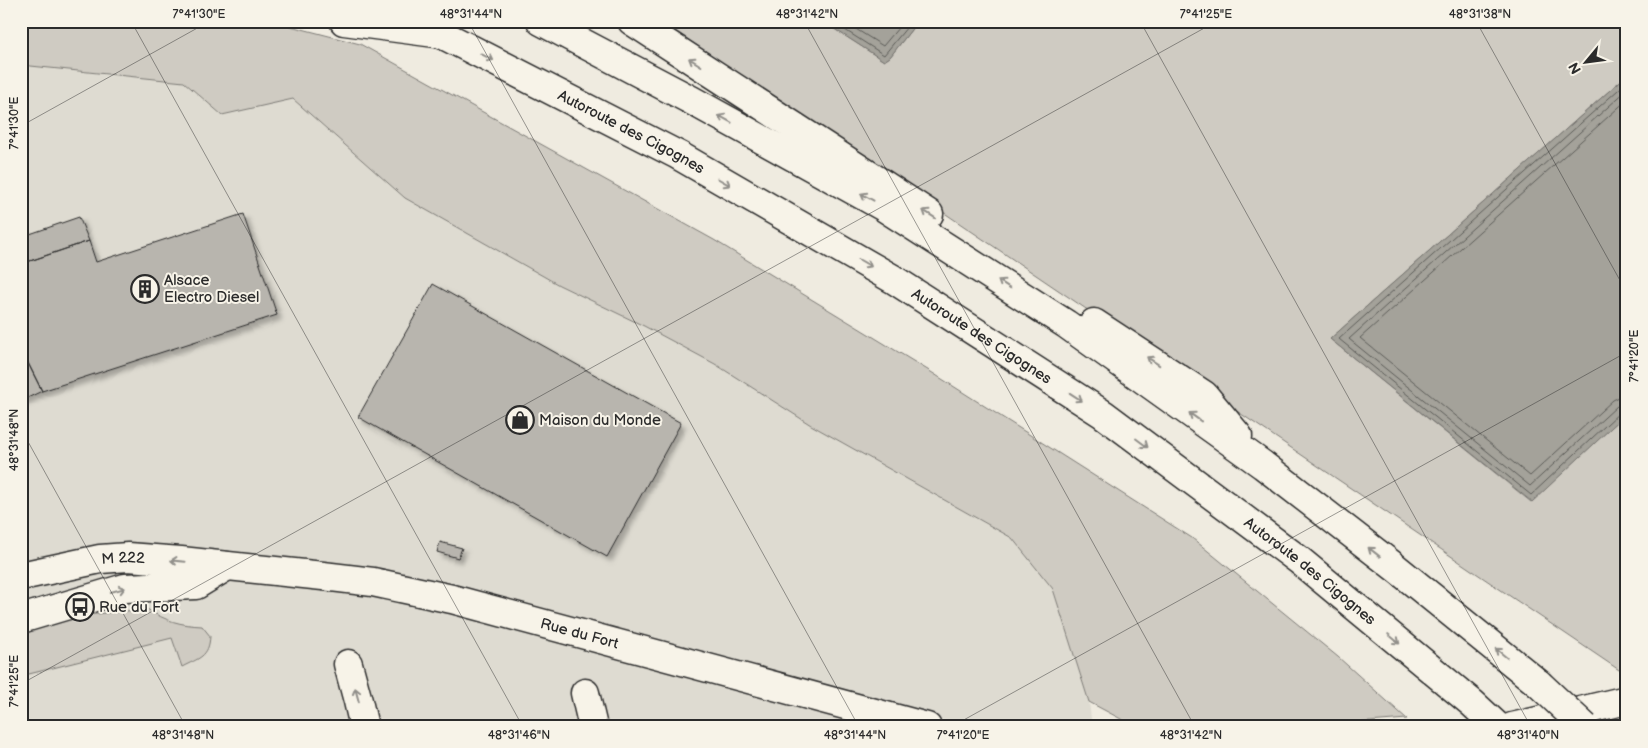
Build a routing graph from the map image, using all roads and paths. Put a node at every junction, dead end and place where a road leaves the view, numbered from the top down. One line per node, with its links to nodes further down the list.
1 (344, 21): 5 (main road)
2 (416, 21): 5 (main road, Autoroute des Cigognes)
3 (541, 21): 6 (main road, one-way to 3)
4 (632, 21): 6 (main road, one-way to 4)
5 (444, 34): 16 (main road, Autoroute des Cigognes, one-way to 16)
6 (1263, 466): 18 (main road, one-way to 6, bridge)
7 (227, 566): 8 (main road, M 222, one-way to 8); 9 (main road, M 222, one-way to 7); 15 (main road, Rue du Fort)
8 (21, 576)
9 (21, 619)
10 (348, 664): 13 (main road, one-way to 10)
11 (585, 693): 14 (main road)
12 (1627, 700): 17 (main road)
13 (364, 727)
14 (593, 727)
15 (927, 727)
16 (1498, 727)
17 (1512, 727)
18 (1585, 727)

